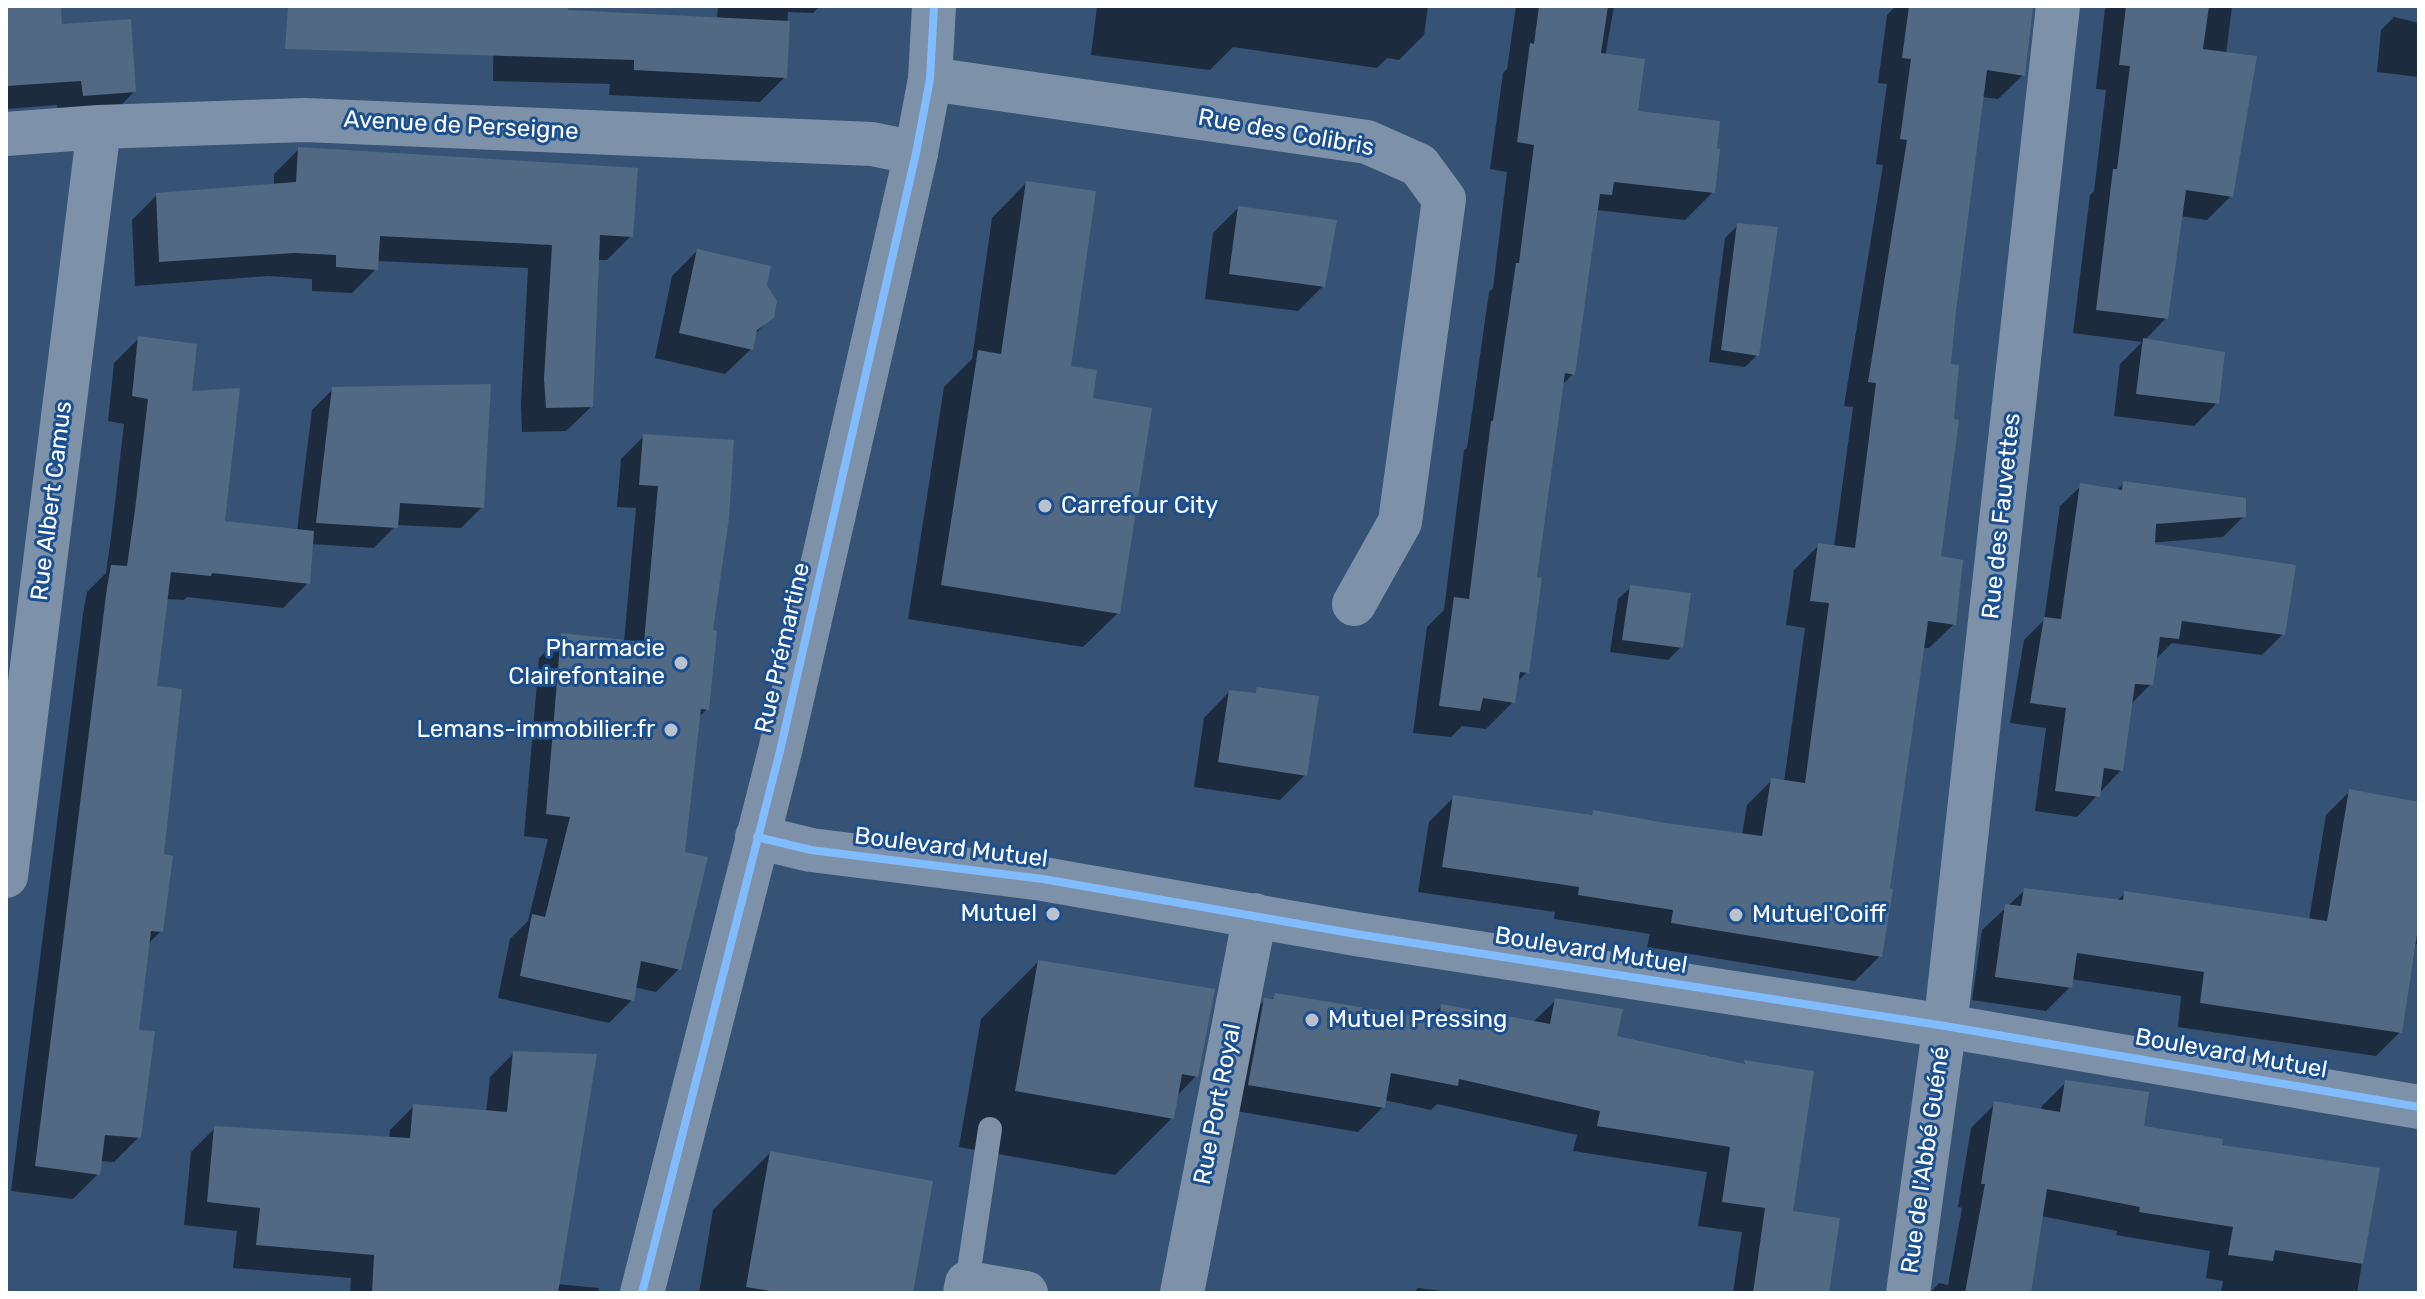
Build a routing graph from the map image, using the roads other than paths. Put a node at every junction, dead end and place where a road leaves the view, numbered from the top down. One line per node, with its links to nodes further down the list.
1 (934, 6): 3 (street, Rue Prémartine)
2 (2058, 6): 11 (street, Rue des Fauvettes)
3 (930, 79): 6 (street, Rue Prémartine); 7 (street, Rue des Colibris)
4 (99, 127): 5 (street, Avenue de Perseigne); 6 (street, Avenue de Perseigne); 9 (street, Rue Albert Camus)
5 (6, 134)
6 (916, 153): 8 (street, Rue Prémartine)
7 (1354, 604)
8 (757, 837): 10 (street, Boulevard Mutuel); 15 (street, Rue Prémartine)
9 (6, 876)
10 (1255, 915): 11 (street, Boulevard Mutuel); 17 (street, Rue Port Royal)
11 (1945, 1026): 12 (street, Boulevard Mutuel); 18 (street, Rue de l'Abbé Guéné)
12 (2419, 1107)
13 (990, 1129): 14 (lane)
14 (966, 1288): 16 (street)
15 (642, 1293)
16 (1026, 1293)
17 (1182, 1293)
18 (1908, 1293)

